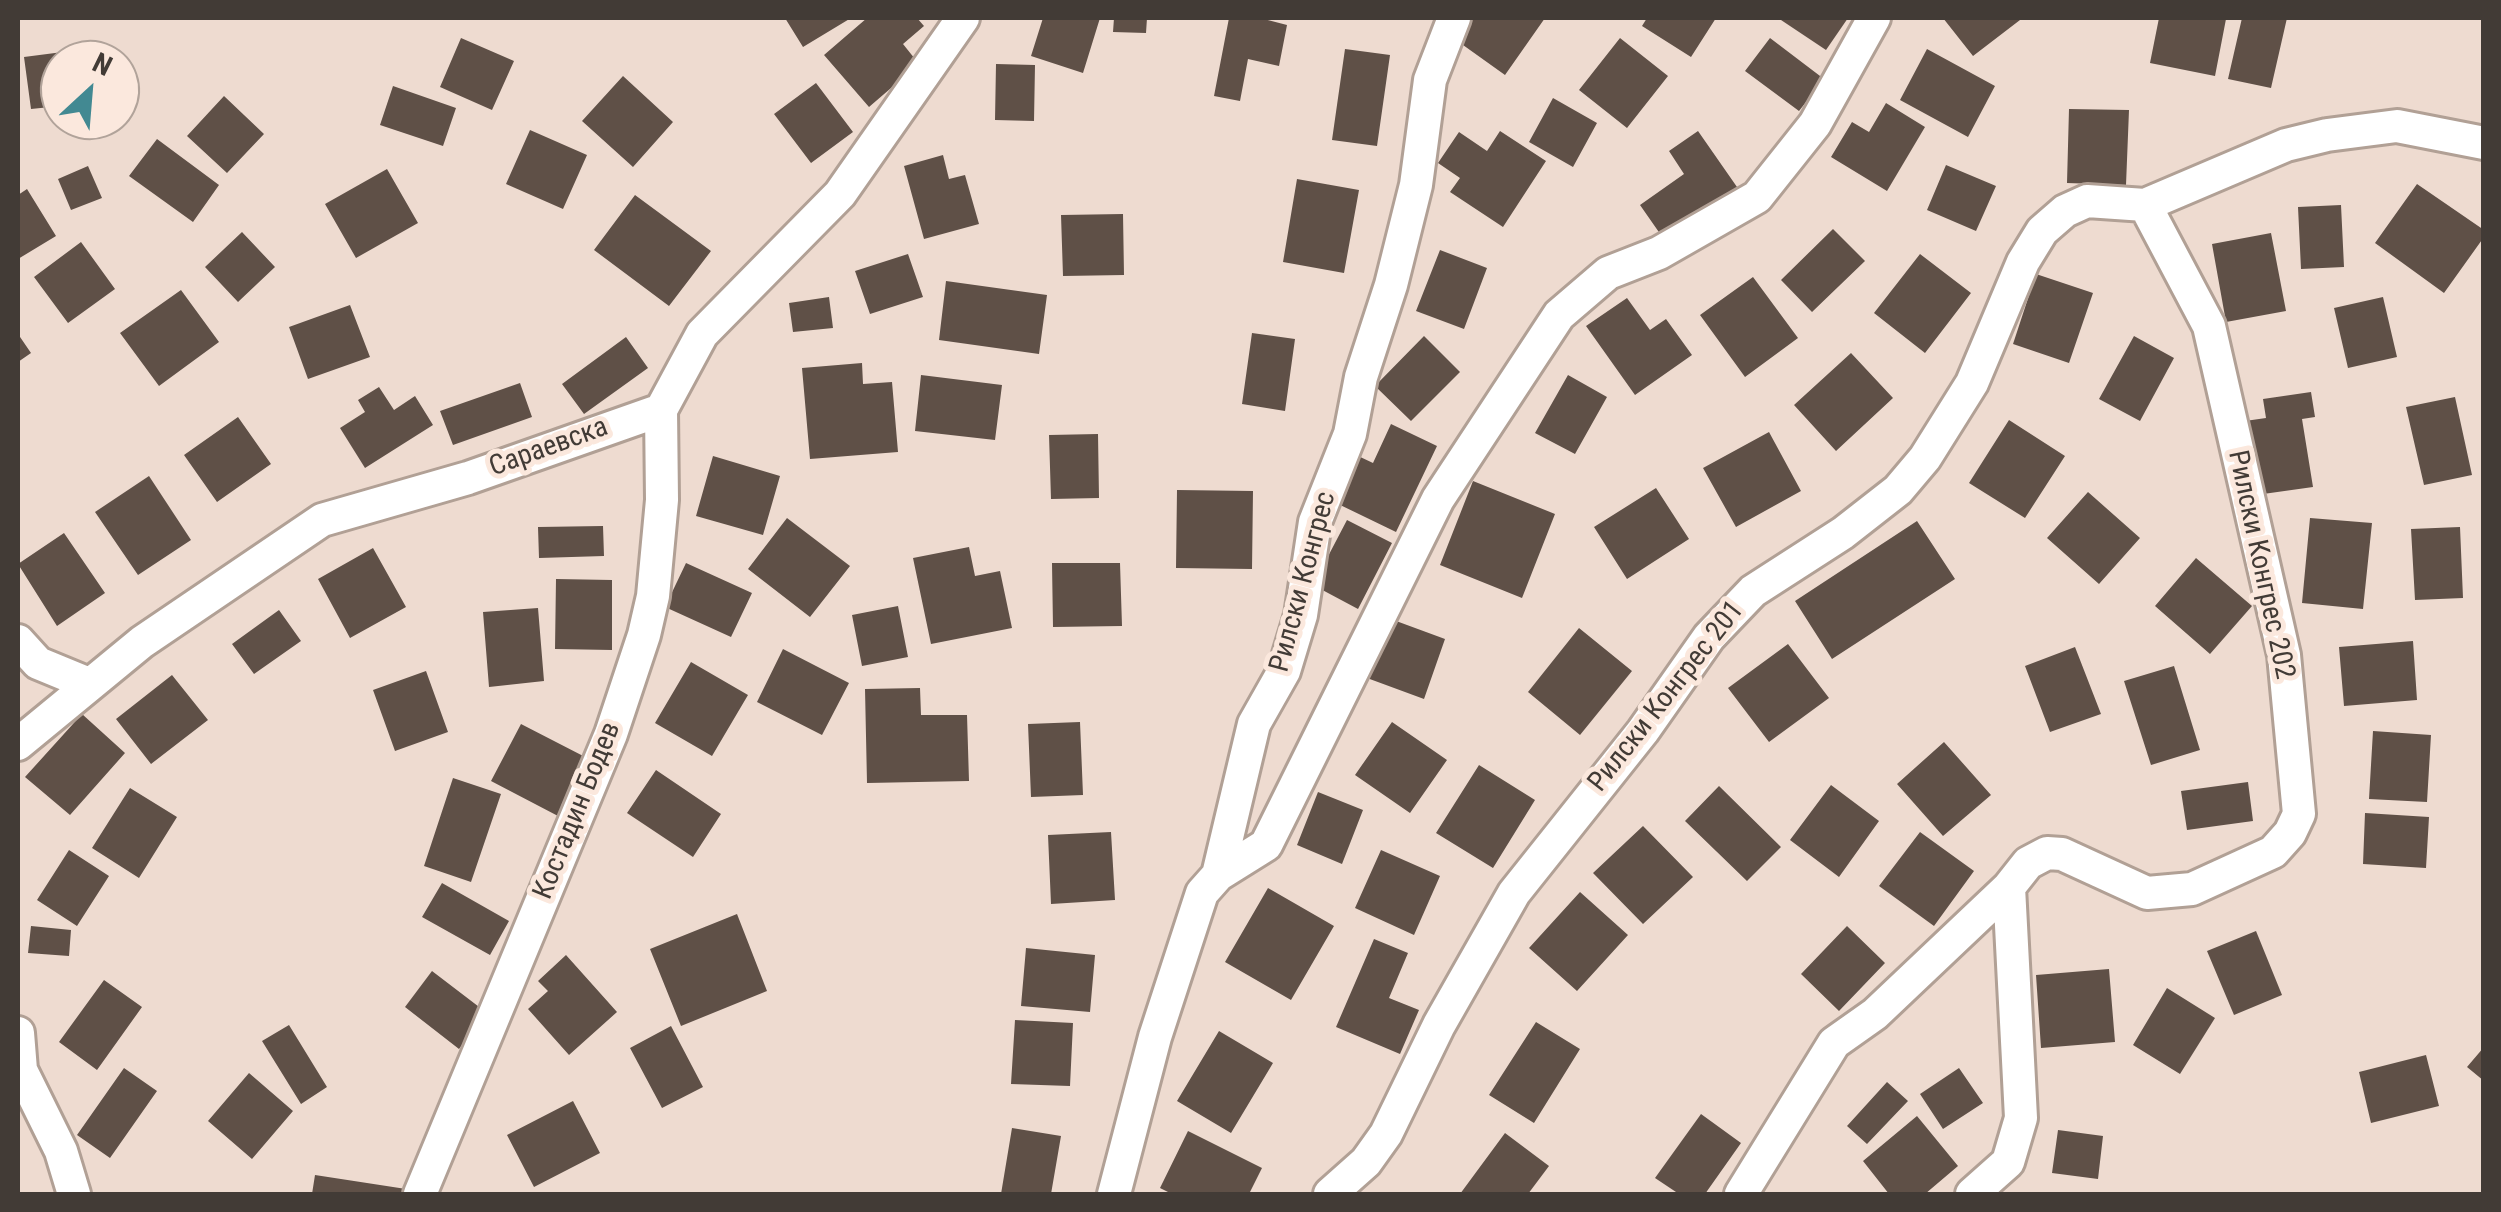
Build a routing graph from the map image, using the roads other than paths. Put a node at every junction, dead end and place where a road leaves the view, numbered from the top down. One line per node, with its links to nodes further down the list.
1 (963, 18): 6 (street)
2 (1454, 18): 10 (street, Рилски Конгрес)
3 (1874, 18): 10 (street)
4 (2484, 144): 5 (street)
5 (2146, 205): 11 (street, Рилски Конгрес 202); 16 (street, Рилски Конгрес 201)
6 (661, 410): 8 (street, Сараевска); 14 (street, Костадин Бодев)
7 (18, 641): 8 (street)
8 (89, 684): 9 (street, Сараевска)
9 (18, 744)
10 (1218, 875): 15 (street, Рилски Конгрес)
11 (2009, 887): 17 (street, Рилски Конгрес 202); 18 (street)
12 (18, 1033): 13 (street)
13 (74, 1194)
14 (420, 1194)
15 (1114, 1194)
16 (1330, 1194)
17 (1741, 1194)
18 (1972, 1194)

